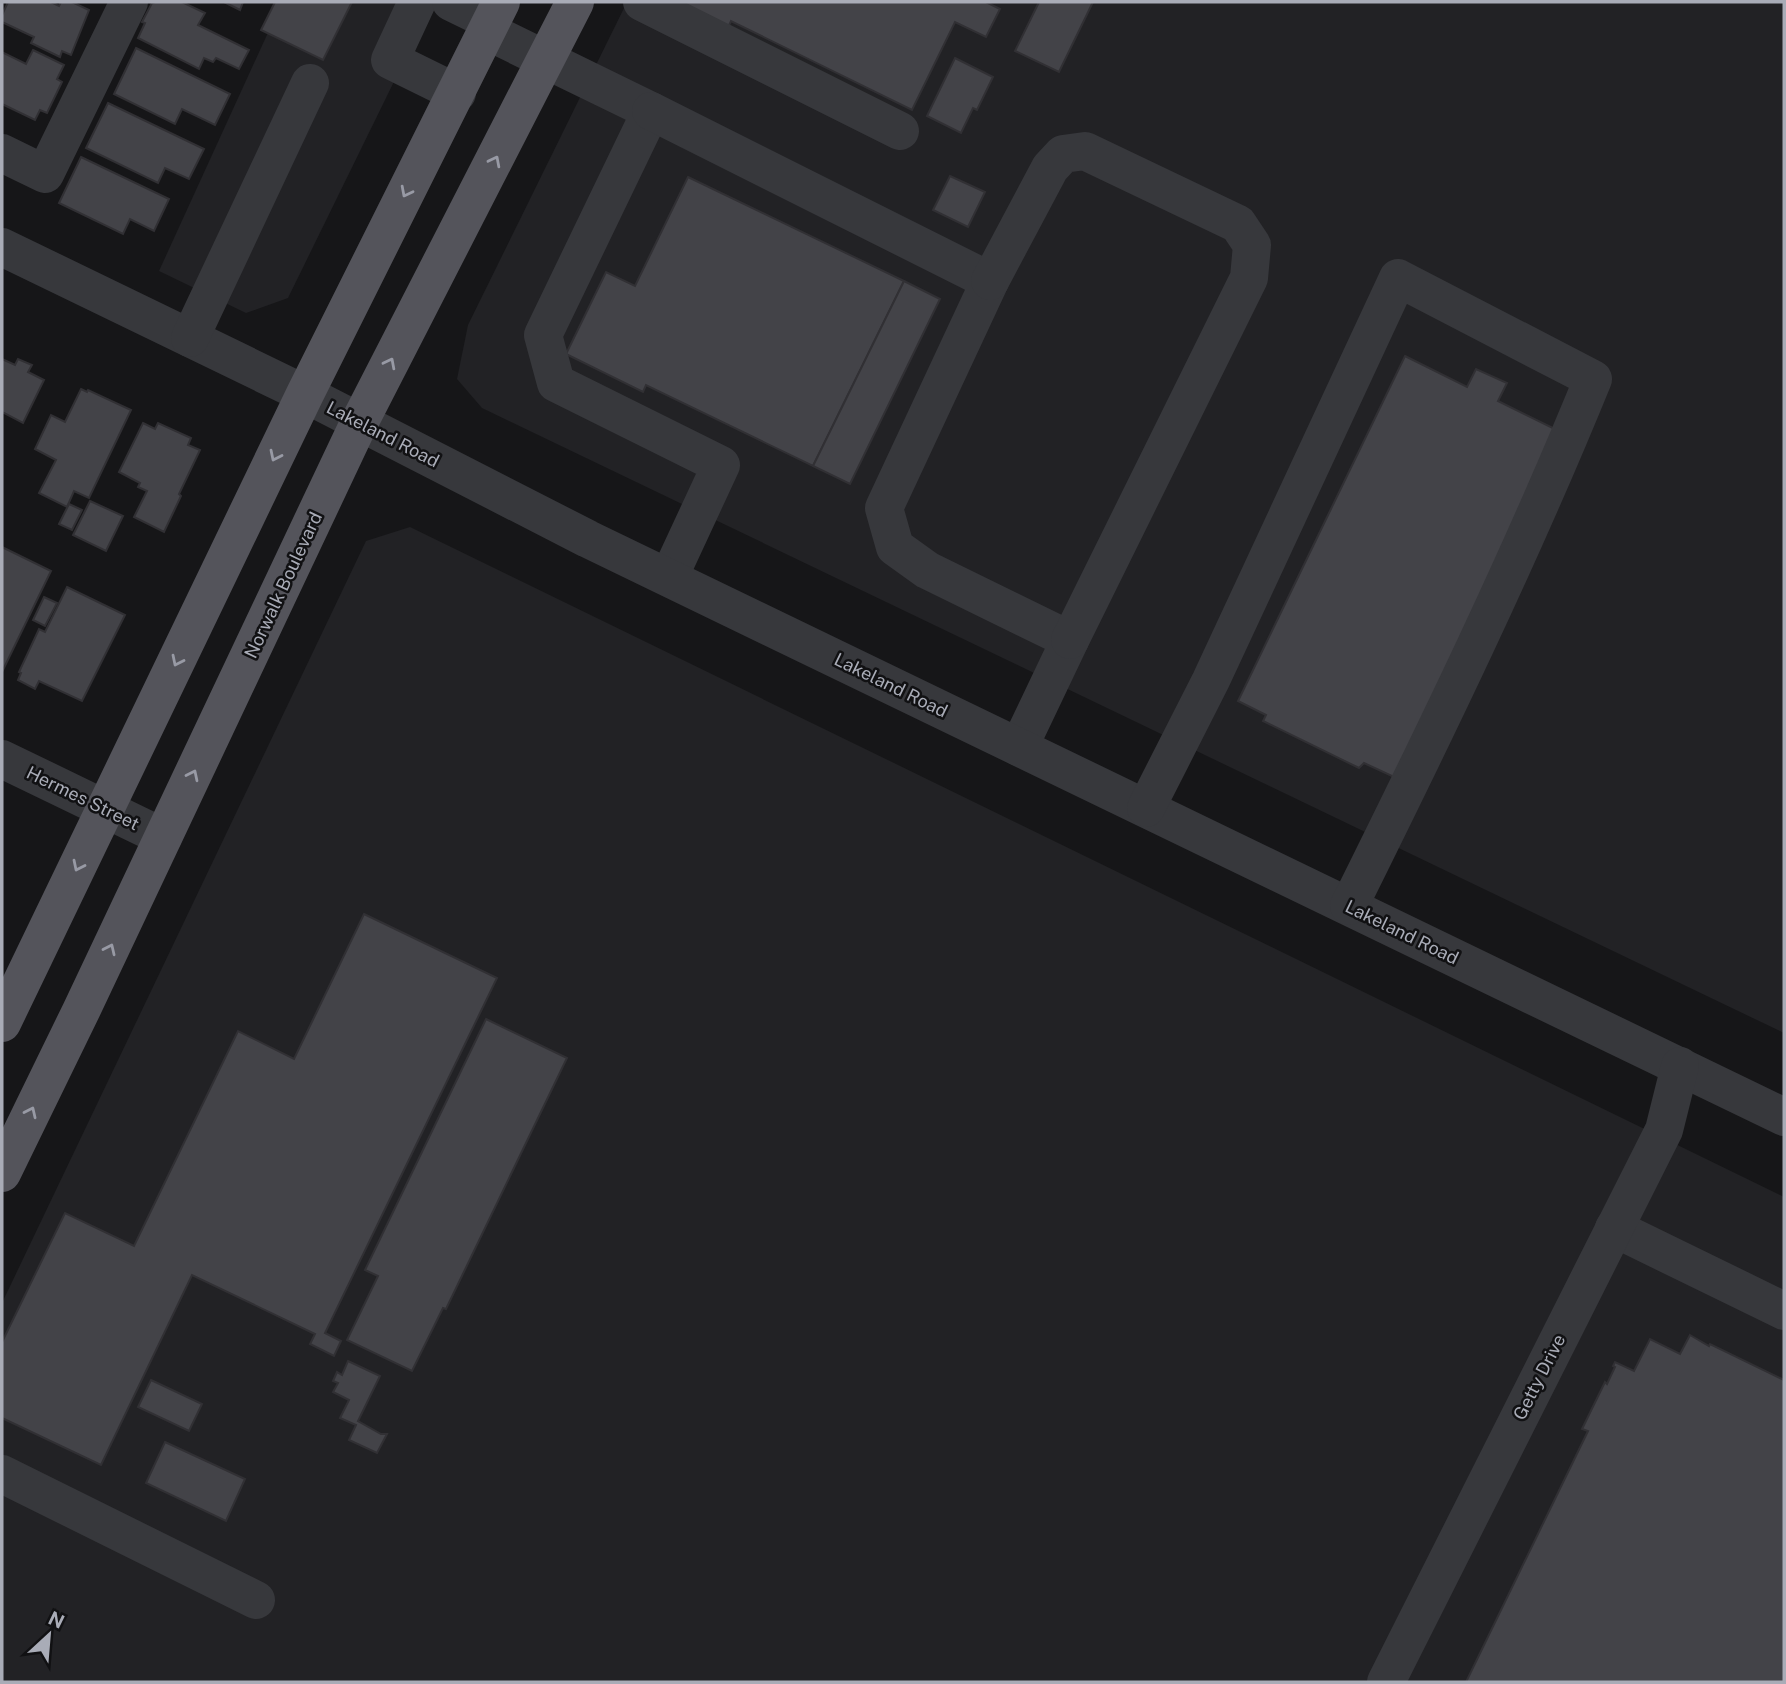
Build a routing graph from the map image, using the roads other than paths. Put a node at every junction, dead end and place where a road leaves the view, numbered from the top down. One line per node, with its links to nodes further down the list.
1 (129, 2): 12 (street)
2 (417, 2): 9 (street)
3 (451, 2): 6 (street)
4 (575, 2): 7 (main road, Norwalk Boulevard)
5 (642, 2): 11 (street)
6 (494, 18): 7 (street); 9 (main road)
7 (547, 59): 10 (street); 17 (main road, Norwalk Boulevard, one-way to 7)
8 (310, 83): 15 (street)
9 (457, 93): 16 (main road, one-way to 16)
10 (651, 111): 14 (street); 18 (street)
11 (900, 131)
12 (2, 153)
13 (2, 247): 15 (street, Lakeland Road)
14 (990, 281): 19 (street); 19 (street)
15 (190, 338): 16 (street, Lakeland Road)
16 (305, 394): 17 (street, Lakeland Road); 23 (main road, one-way to 23)
17 (359, 424): 18 (street, Lakeland Road); 24 (main road, Norwalk Boulevard, one-way to 17)
18 (669, 577): 20 (street, Lakeland Road)
19 (1070, 640): 20 (street)
20 (1019, 747): 22 (street, Lakeland Road)
21 (2, 759): 23 (street, Hermes Street)
22 (1146, 808): 25 (street, Lakeland Road); 25 (street)
23 (106, 809): 24 (street, Hermes Street); 26 (main road, one-way to 26)
24 (163, 837): 29 (main road, Norwalk Boulevard, one-way to 24)
25 (1349, 906): 27 (street, Lakeland Road)
26 (2, 1023)
27 (1680, 1066): 28 (street, Lakeland Road); 30 (street, Getty Drive)
28 (1784, 1117)
29 (2, 1174)
30 (1614, 1228): 31 (street); 34 (street, Getty Drive)
31 (1784, 1311)
32 (2, 1474): 33 (street)
33 (256, 1600)
34 (1386, 1682)

